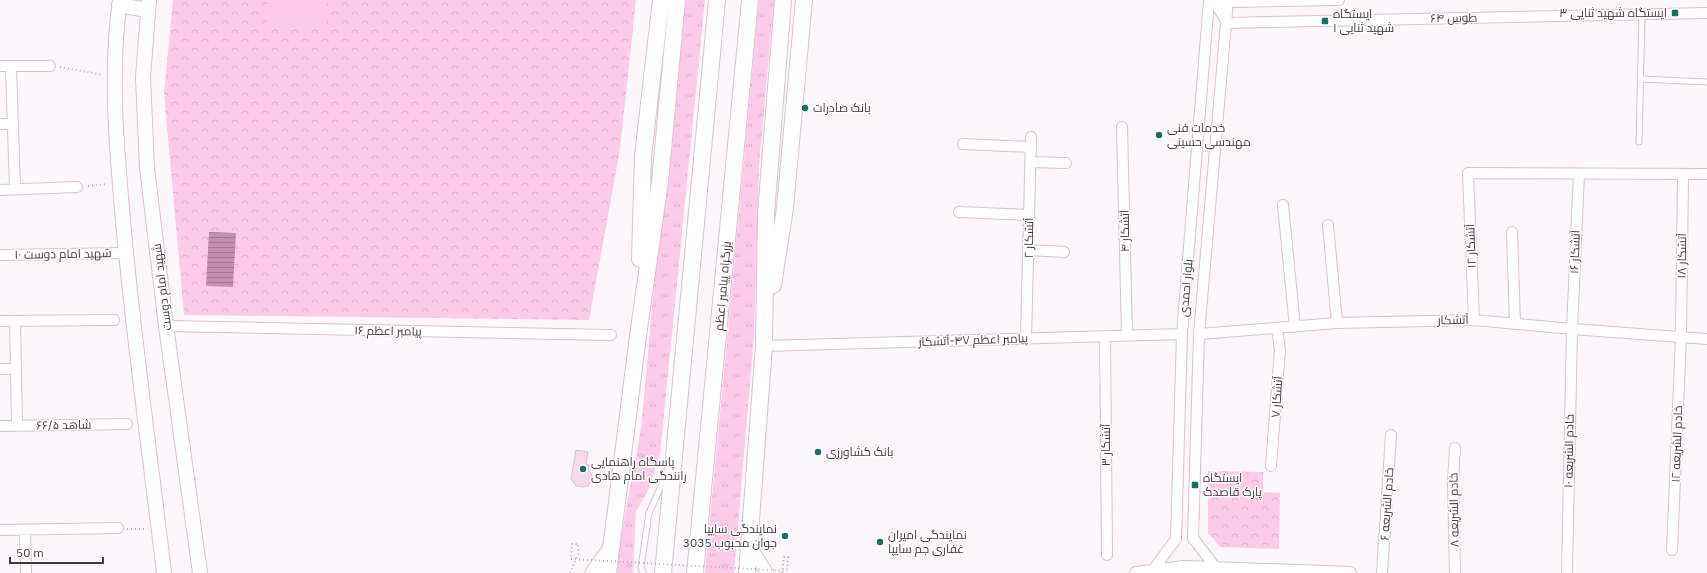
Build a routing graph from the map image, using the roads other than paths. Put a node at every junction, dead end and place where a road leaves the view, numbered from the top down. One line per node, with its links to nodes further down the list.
1 (661, 0): 59 (highway)
2 (677, 0): 59 (highway)
3 (717, 0): 72 (highway)
4 (750, 0): 92 (highway, بزرگراه پیامبر اعظم)
5 (783, 0): 64 (highway)
6 (804, 0): 64 (highway)
7 (1209, 0): 55 (street, بلوار احمدی)
8 (1214, 0): 15 (street)
9 (1339, 0): 10 (street)
10 (1226, 1): 15 (street, بلوار احمدی)
11 (120, 3): 12 (main road); 43 (main road)
12 (148, 5): 51 (main road, شهید امام دوست)
13 (1707, 13): 14 (street, طوس ۶۴)
14 (1642, 15): 15 (street, طوس ۶۴); 19 (lane)
15 (1227, 23): 56 (street, بلوار احمدی)
16 (0, 66): 18 (street)
17 (50, 66): 18 (street)
18 (11, 67): 22 (street)
19 (1642, 79): 20 (lane); 25 (lane)
20 (1707, 82)
21 (0, 124): 22 (street)
22 (13, 124): 34 (street)
23 (1122, 127): 58 (street, آتشکار ۴)
24 (1031, 137): 27 (street, آتشکار ۲)
25 (1640, 142)
26 (963, 144): 27 (street)
27 (1031, 147): 28 (street, آتشکار ۲)
28 (1031, 162): 29 (street); 38 (street, آتشکار ۲)
29 (1066, 163)
30 (1579, 174): 32 (street); 46 (street, آتشکار ۱۲); 54 (street, آتشکار ۱۶)
31 (1707, 174): 32 (street)
32 (1683, 175): 61 (street, آتشکار ۱۸)
33 (77, 187): 34 (street)
34 (16, 189): 35 (street)
35 (0, 190)
36 (1283, 205): 52 (street)
37 (959, 212): 38 (street)
38 (1029, 215): 41 (street, آتشکار ۲)
39 (1328, 225): 49 (street)
40 (1512, 232): 50 (street)
41 (1028, 250): 42 (street); 62 (street, آتشکار ۲)
42 (1064, 252)
43 (126, 253): 44 (street, شهید امام دوست ۱۰); 86 (main road)
44 (0, 255)
45 (114, 320): 48 (street)
46 (1474, 320): 49 (street, آتشکار); 50 (street, آتشکار)
47 (0, 321): 48 (street)
48 (15, 321): 65 (street)
49 (1337, 323): 52 (street, آتشکار)
50 (1515, 324): 54 (street, آتشکار)
51 (166, 326): 57 (street, پیامبر اعظم ۱۶); 87 (main road, شهید امام دوست)
52 (1294, 327): 53 (street, آتشکار)
53 (1277, 328): 56 (street, آتشکار); 73 (street, آتشکار ۷)
54 (1572, 329): 61 (street, آتشکار); 99 (street, خادم الشریعه ۱۰)
55 (1182, 334): 58 (street, پیامبر اعظم ۴۷-آتشکار); 77 (street, بلوار احمدی)
56 (1199, 334): 78 (street, بلوار احمدی)
57 (611, 335)
58 (1127, 335): 60 (street, پیامبر اعظم ۴۷-آتشکار)
59 (638, 336): 79 (highway)
60 (1105, 336): 62 (street, پیامبر اعظم ۴۷-آتشکار); 82 (street, آتشکار ۳)
61 (1681, 337): 63 (street, آتشکار); 81 (street, خادم الشریعه ۱۲)
62 (1026, 338): 64 (street, پیامبر اعظم ۴۷-آتشکار)
63 (1707, 339)
64 (764, 346): 80 (highway)
65 (16, 369): 66 (street); 68 (street)
66 (0, 370)
67 (127, 424): 68 (street, شاهد ۶۶/۵)
68 (16, 425): 69 (street, شاهد ۶۶/۵)
69 (0, 426)
70 (1391, 435): 97 (street, خادم الشریعه ۶)
71 (1455, 448): 98 (street, خادم الشریعه ۸)
72 (674, 458): 90 (lane); 91 (highway)
73 (1272, 466)
74 (118, 528): 76 (street)
75 (0, 530): 76 (street)
76 (25, 530): 85 (street)
77 (1176, 538): 78 (street); 84 (street)
78 (1193, 538): 83 (street)
79 (612, 546): 88 (main road); 89 (highway)
80 (750, 546): 93 (highway); 94 (street)
81 (1672, 550)
82 (1107, 555)
83 (1215, 567): 84 (street); 96 (street)
84 (1153, 570): 95 (street)
85 (26, 573)
86 (164, 573)
87 (200, 573)
88 (593, 573)
89 (608, 573)
90 (643, 573)
91 (663, 573)
92 (695, 573)
93 (747, 573)
94 (767, 573)
95 (1136, 573)
96 (1350, 573)
97 (1382, 573)
98 (1455, 573)
99 (1567, 573)

